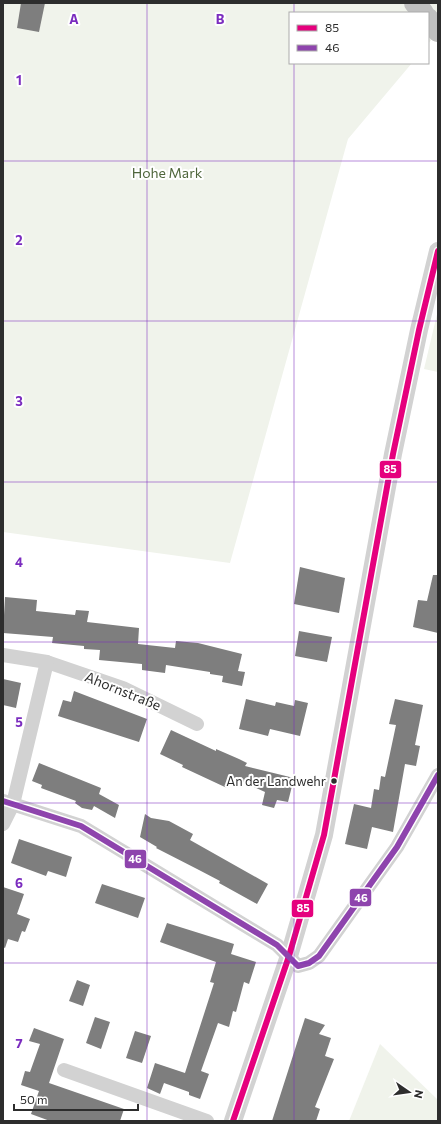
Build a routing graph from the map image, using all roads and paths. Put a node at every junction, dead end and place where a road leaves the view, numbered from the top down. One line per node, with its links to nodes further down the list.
1 (429, 19): 2 (highway)
2 (438, 30)
3 (438, 252): 10 (street)
4 (3, 655): 5 (street, Ahornstraße)
5 (47, 662): 6 (street, Ahornstraße); 8 (street)
6 (197, 724)
7 (438, 775): 10 (street)
8 (8, 802): 9 (street); 10 (street)
9 (3, 824)
10 (289, 956): 13 (street)
11 (64, 1070): 12 (street)
12 (207, 1121)
13 (233, 1121)

